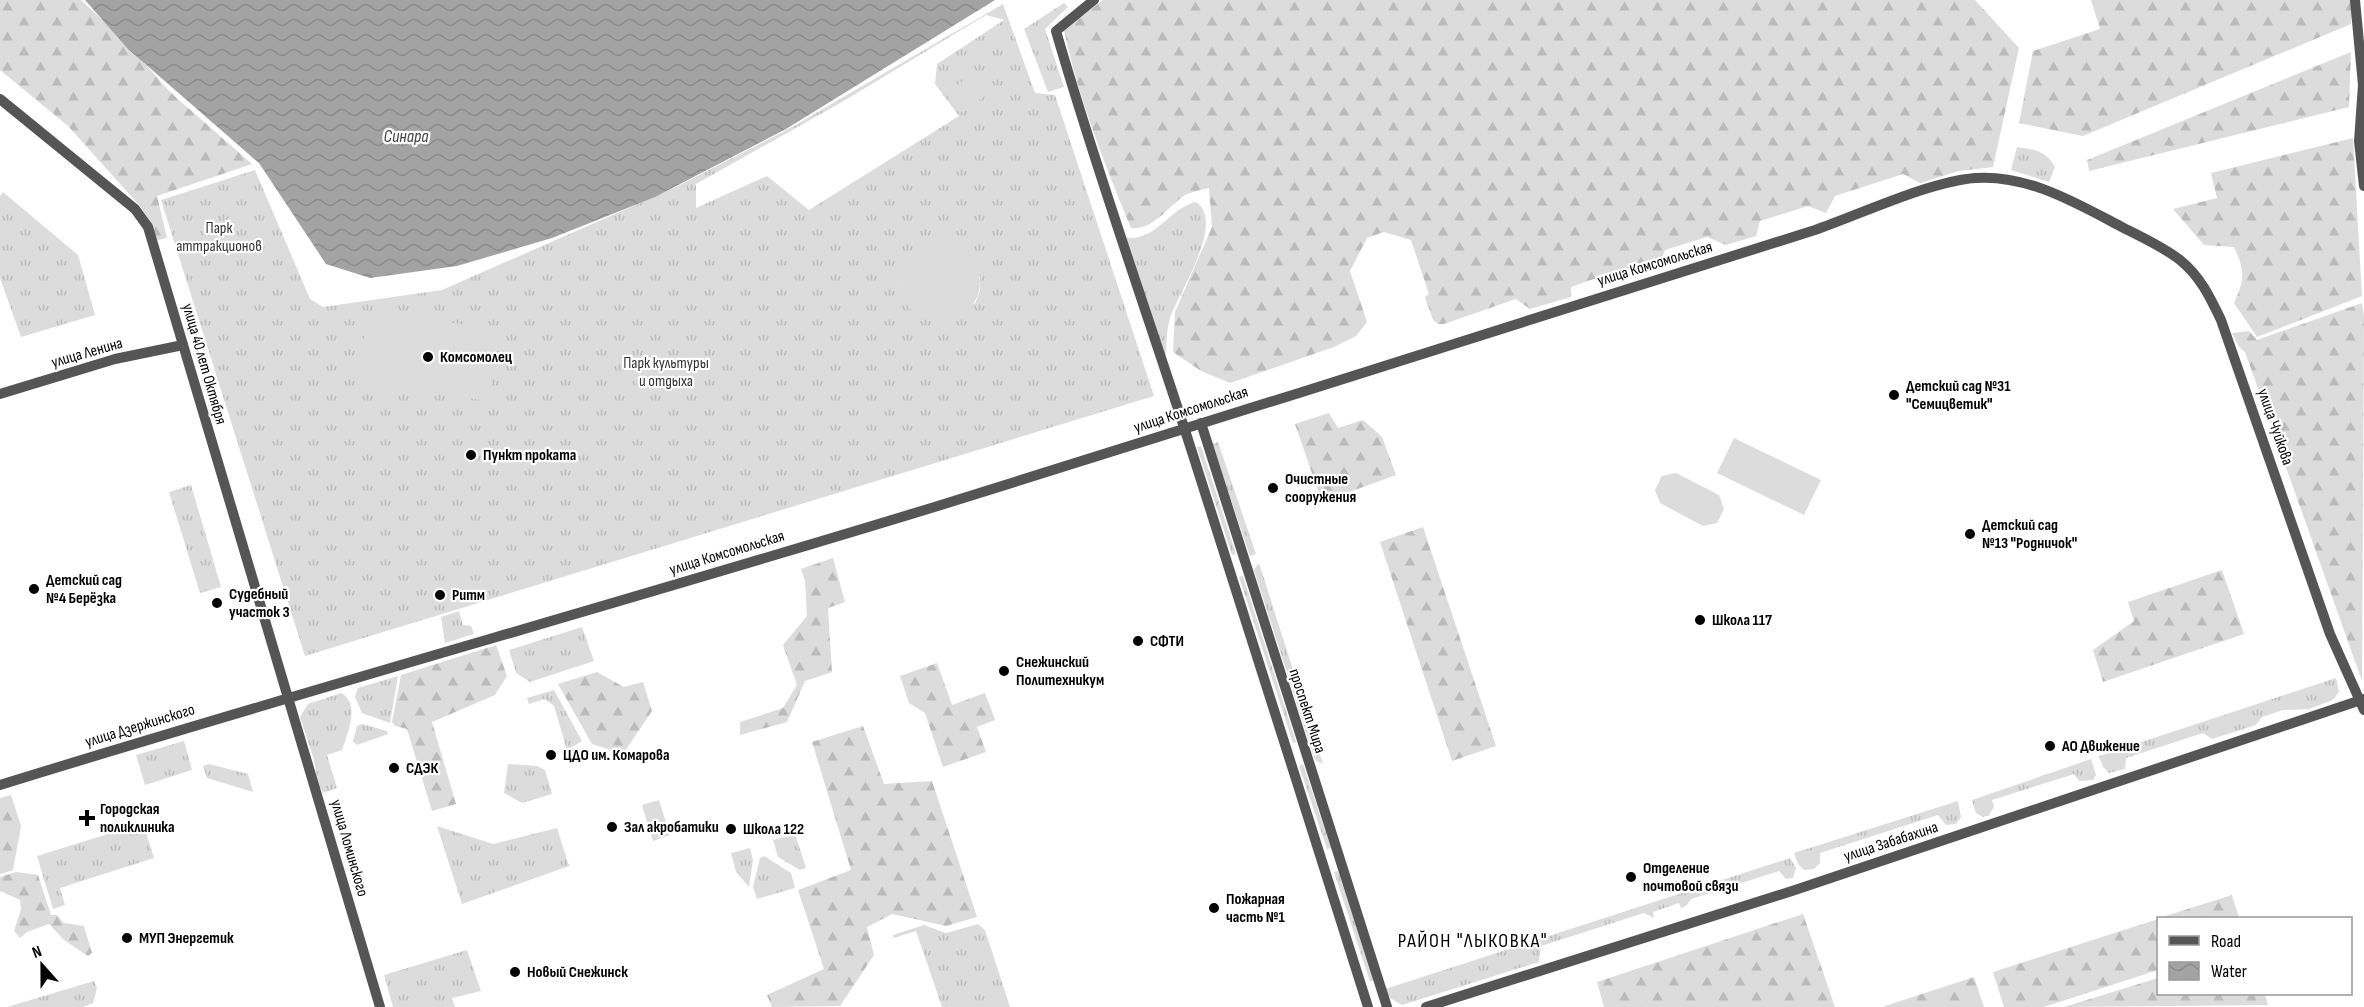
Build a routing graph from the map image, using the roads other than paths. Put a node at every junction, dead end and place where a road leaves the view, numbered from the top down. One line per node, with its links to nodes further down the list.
1 (1094, 0): 10 (street, проспект Мира)
2 (2355, 0): 4 (street)
3 (0, 99): 7 (street, улица 40 лет Октября)
4 (2361, 138): 5 (street)
5 (2364, 186)
6 (2098, 215): 9 (street, улица Комсомольская); 14 (street, улица Чуйкова)
7 (183, 345): 8 (street, улица Ленина); 13 (street, улица 40 лет Октября)
8 (0, 394)
9 (1201, 423): 10 (street, улица Комсомольская); 11 (street, проспект Мира)
10 (1184, 428): 12 (street, проспект Мира); 13 (street, улица Комсомольская)
11 (1245, 562): 12 (street); 15 (street, проспект Мира)
12 (1230, 568): 16 (street, проспект Мира)
13 (289, 698): 17 (street, улица Дзержинского); 20 (street, улица Ломинского)
14 (2363, 703): 23 (street, улица Забабахина)
15 (1304, 748): 16 (street); 18 (street, проспект Мира)
16 (1286, 754): 19 (street, проспект Мира)
17 (0, 785)
18 (1338, 859): 19 (street); 22 (street, проспект Мира)
19 (1321, 864): 21 (street, проспект Мира)
20 (380, 1007)
21 (1368, 1007)
22 (1387, 1007)
23 (1426, 1007)

